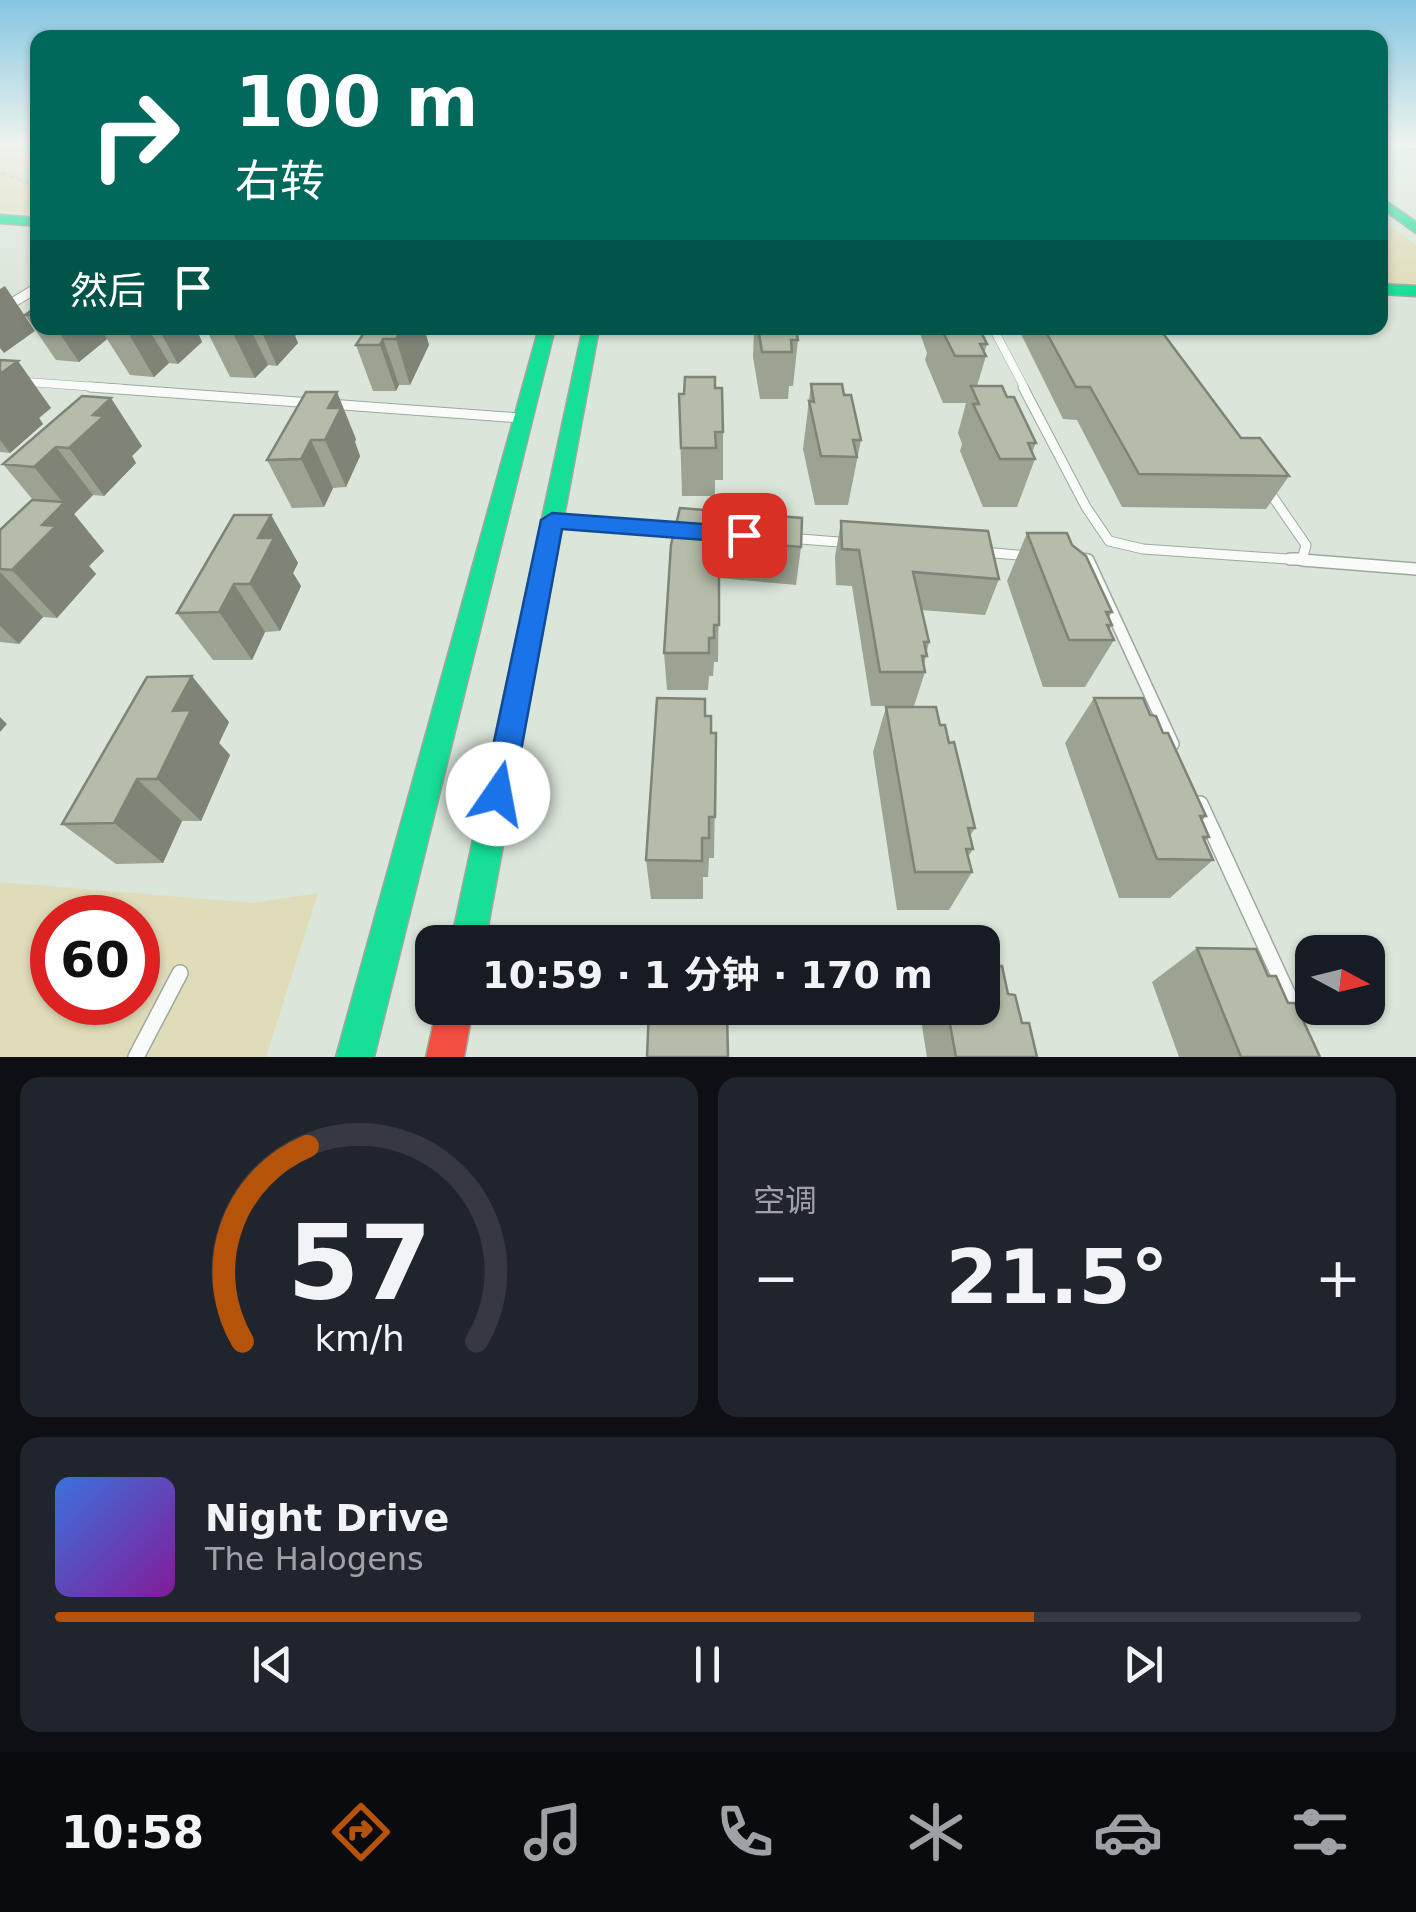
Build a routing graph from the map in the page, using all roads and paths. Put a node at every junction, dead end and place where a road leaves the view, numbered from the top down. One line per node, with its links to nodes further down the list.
1 (1388, 207): 7 (main road)
2 (0, 211): 3 (main road)
3 (30, 213)
4 (0, 220): 5 (main road)
5 (30, 222)
6 (1388, 222): 8 (main road)
7 (1416, 229)
8 (1416, 243)
9 (1388, 289): 11 (main road)
10 (30, 291): 14 (street)
11 (1416, 291)
12 (1388, 298): 13 (main road)
13 (1416, 300)
14 (0, 311)
15 (545, 335): 19 (main road)
16 (590, 335): 21 (main road)
17 (997, 335): 28 (lane)
18 (0, 380): 19 (lane)
19 (522, 418): 32 (main road)
20 (1257, 476): 28 (lane)
21 (552, 520): 22 (lane); 33 (main road)
22 (692, 531)
23 (771, 537): 24 (lane)
24 (870, 544)
25 (969, 552): 26 (lane)
26 (1049, 557)
27 (1068, 559): 30 (lane)
28 (1302, 560): 29 (lane)
29 (1416, 569)
30 (1178, 756)
31 (1194, 791): 37 (lane)
32 (408, 856): 41 (main road); 42 (main road)
33 (482, 872): 34 (main road); 35 (main road)
34 (471, 925)
35 (477, 925)
36 (180, 973): 40 (lane)
37 (1295, 1011)
38 (452, 1025): 43 (main road)
39 (470, 1025): 44 (main road)
40 (136, 1057)
41 (332, 1057)
42 (356, 1057)
43 (445, 1057)
44 (467, 1057)

